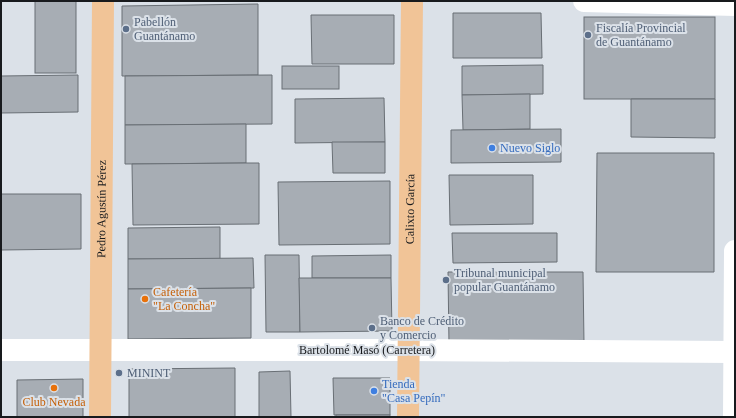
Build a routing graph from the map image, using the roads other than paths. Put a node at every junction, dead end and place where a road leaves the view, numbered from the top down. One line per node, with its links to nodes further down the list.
1 (103, 1): 8 (main road, Pedro Agustín Pérez)
2 (412, 1): 7 (main road, Calixto García)
3 (584, 1): 4 (street)
4 (735, 5)
5 (735, 251): 9 (street)
6 (1, 350): 8 (street, Bartolomé Masó (Carretera))
7 (408, 350): 8 (street, Bartolomé Masó (Carretera)); 9 (street, Bartolomé Masó (Carretera)); 11 (main road, Calixto García)
8 (100, 351): 10 (main road, Pedro Agustín Pérez)
9 (733, 352): 12 (street)
10 (100, 417)
11 (408, 417)
12 (734, 417)

